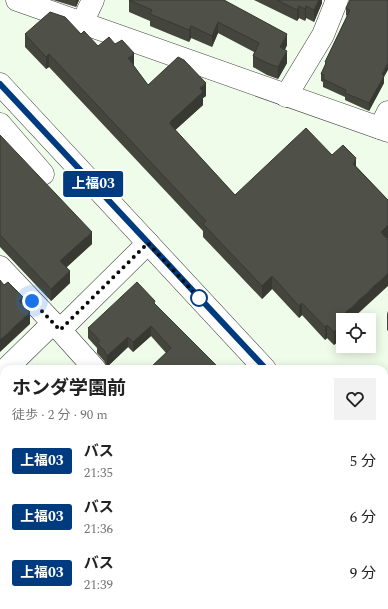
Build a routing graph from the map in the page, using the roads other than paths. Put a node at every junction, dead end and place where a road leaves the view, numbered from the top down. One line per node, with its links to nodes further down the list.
1 (17, 0): 4 (street)
2 (93, 0): 4 (street)
3 (337, 0): 6 (street)
4 (82, 23): 6 (street)
5 (3, 94): 10 (street)
6 (286, 96): 8 (street)
7 (0, 124): 9 (street)
8 (385, 124)
9 (43, 174)
10 (148, 243): 12 (street); 15 (street)
11 (0, 267): 12 (street)
12 (56, 327): 13 (street); 14 (street)
13 (11, 365)
14 (91, 365)
15 (262, 365)

